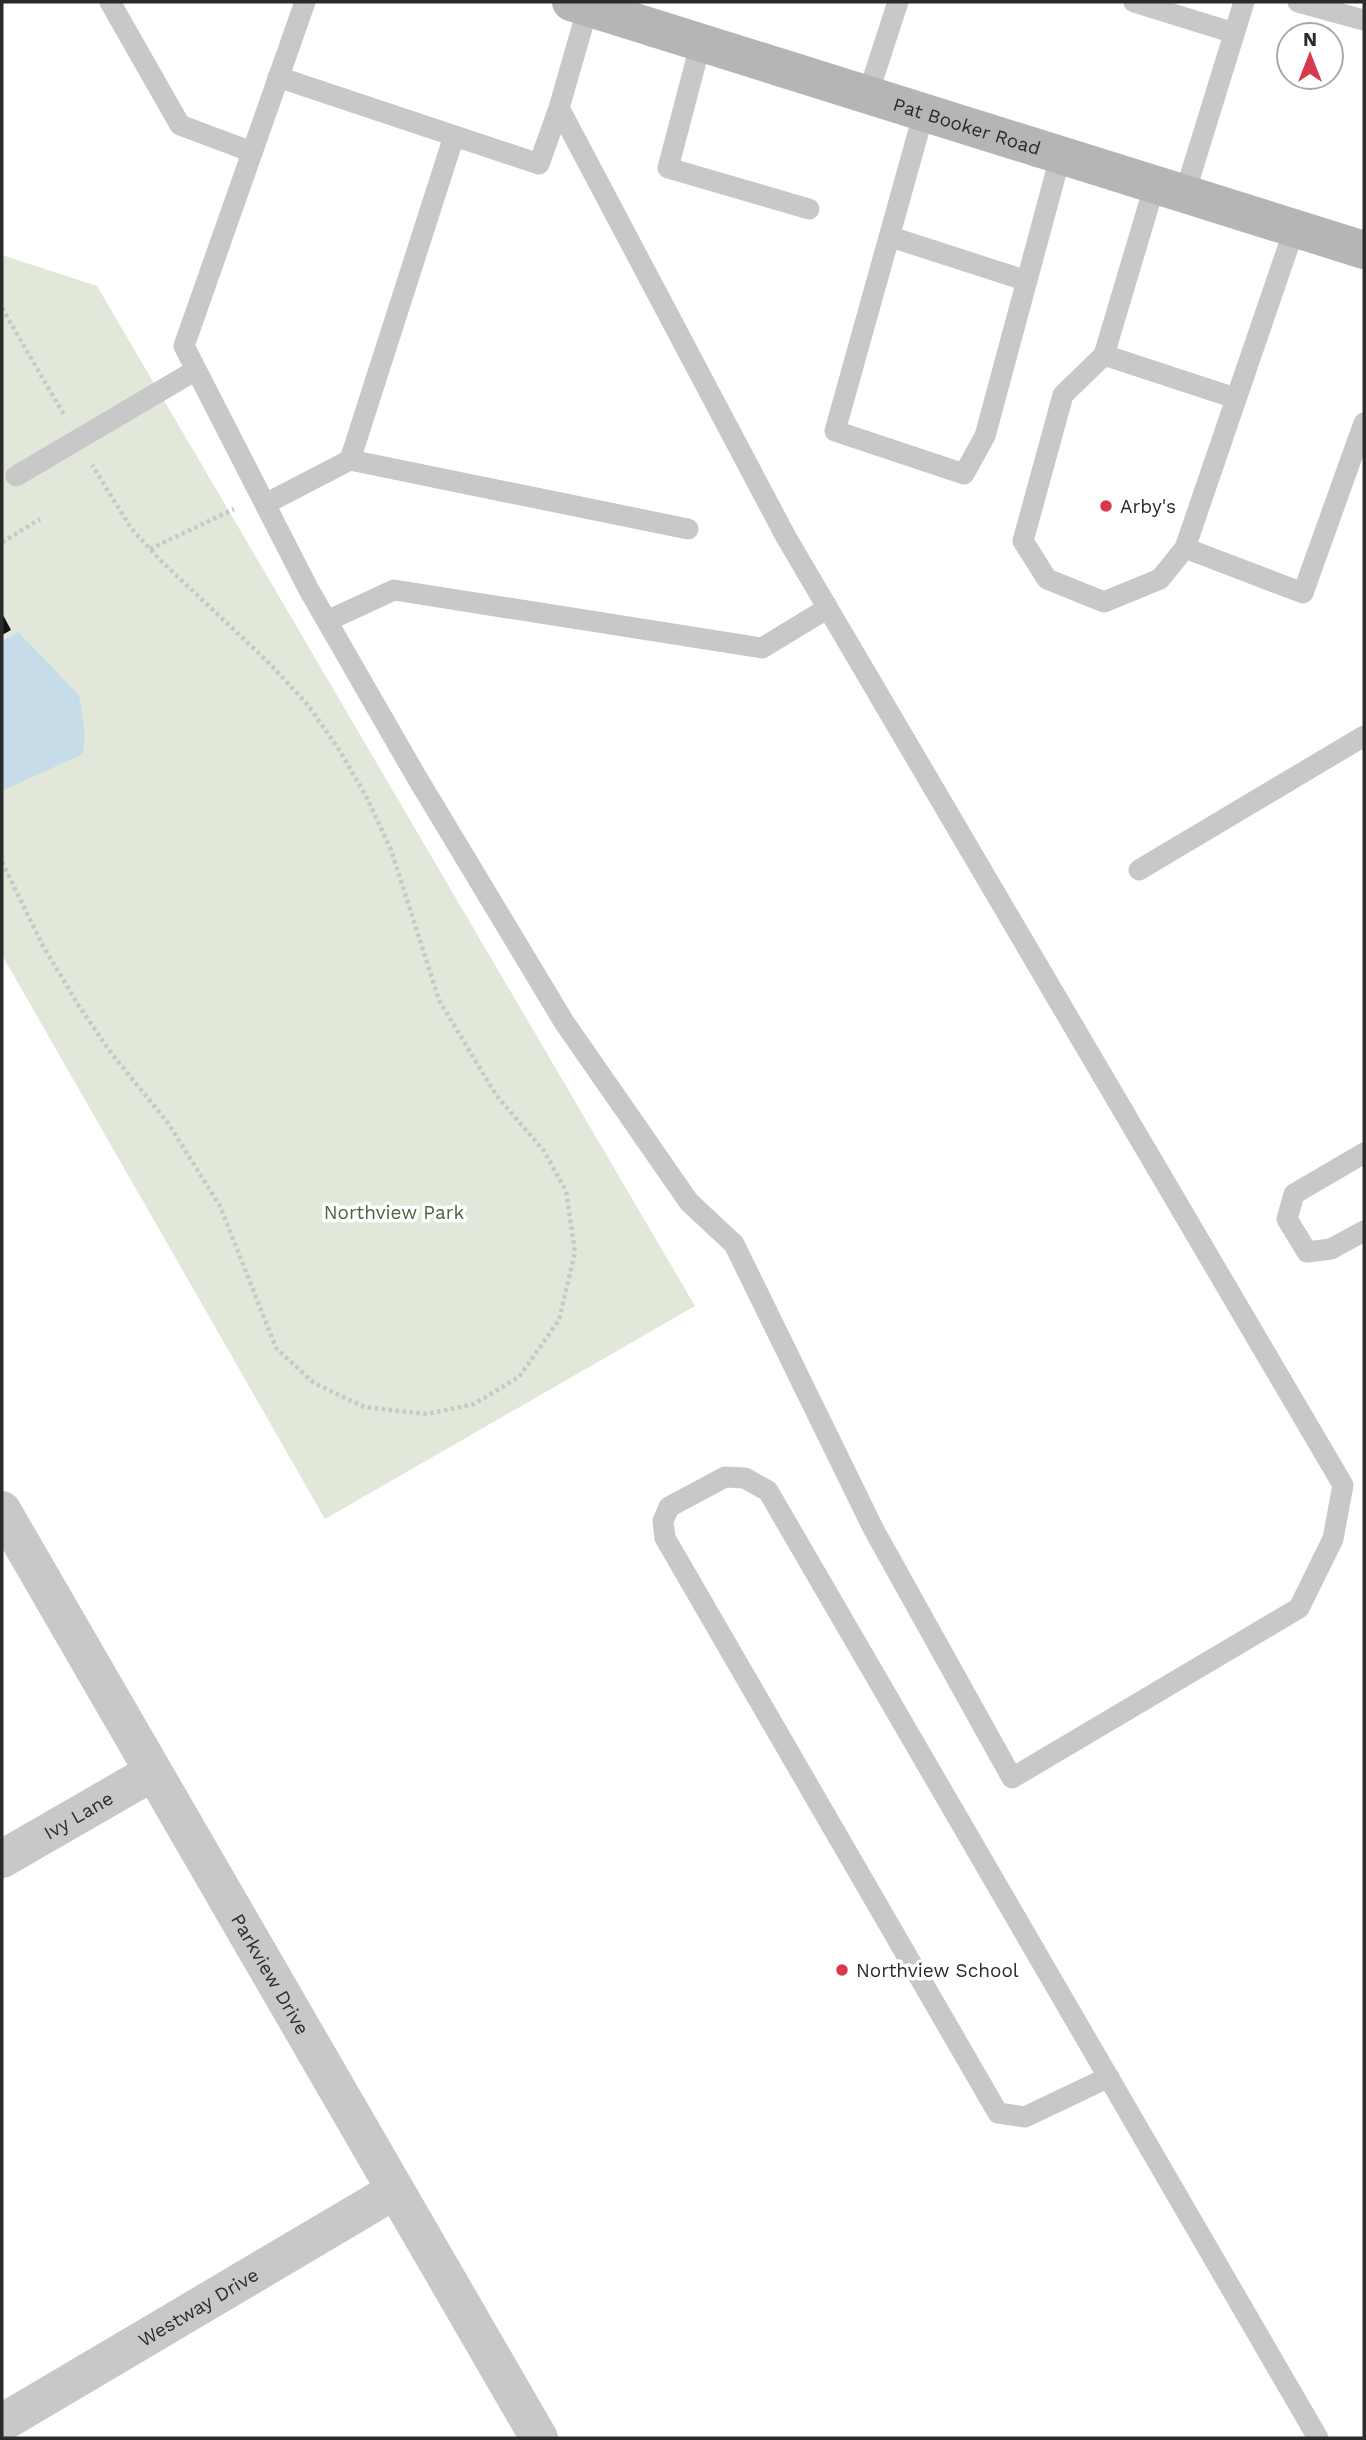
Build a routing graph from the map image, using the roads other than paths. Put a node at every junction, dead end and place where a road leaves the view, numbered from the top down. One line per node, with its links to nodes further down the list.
1 (110, 2): 16 (lane)
2 (305, 2): 11 (lane)
3 (898, 2): 12 (lane)
4 (1134, 2): 9 (lane)
5 (1244, 2): 9 (lane)
6 (1298, 2): 8 (lane)
7 (579, 4): 10 (main road, Pat Booker Road); 13 (lane)
8 (1364, 20)
9 (1234, 33): 18 (lane)
10 (701, 42): 12 (main road, Pat Booker Road); 19 (lane)
11 (278, 77): 15 (lane); 16 (lane)
12 (868, 94): 14 (main road, Pat Booker Road)
13 (559, 107): 15 (lane); 33 (lane)
14 (924, 112): 17 (main road, Pat Booker Road); 21 (lane)
15 (454, 136): 28 (lane)
16 (252, 152): 25 (lane)
17 (1061, 154): 18 (main road, Pat Booker Road); 23 (lane)
18 (1170, 188): 20 (main road, Pat Booker Road); 24 (lane)
19 (809, 209)
20 (1296, 227): 22 (main road, Pat Booker Road); 26 (lane)
21 (891, 237): 23 (lane); 23 (lane)
22 (1364, 250)
23 (1027, 281)
24 (1104, 355): 26 (lane); 32 (lane)
25 (196, 370): 29 (lane); 30 (lane)
26 (1235, 398): 32 (lane)
27 (1364, 423): 32 (lane)
28 (350, 460): 30 (lane); 31 (lane)
29 (16, 476)
30 (263, 500): 34 (lane)
31 (688, 529)
32 (1185, 548)
33 (828, 608): 34 (lane); 34 (lane)
34 (327, 621)
35 (1364, 736): 36 (lane)
36 (1139, 870)
37 (1364, 1153): 38 (lane)
38 (1364, 1231)
39 (2, 1510): 40 (street, Parkview Drive)
40 (153, 1772): 41 (street, Ivy Lane); 43 (street, Parkview Drive)
41 (2, 1859)
42 (1109, 2077): 42 (lane); 46 (lane)
43 (394, 2191): 44 (street, Westway Drive); 45 (street, Parkview Drive)
44 (2, 2423)
45 (539, 2438)
46 (1318, 2438)

